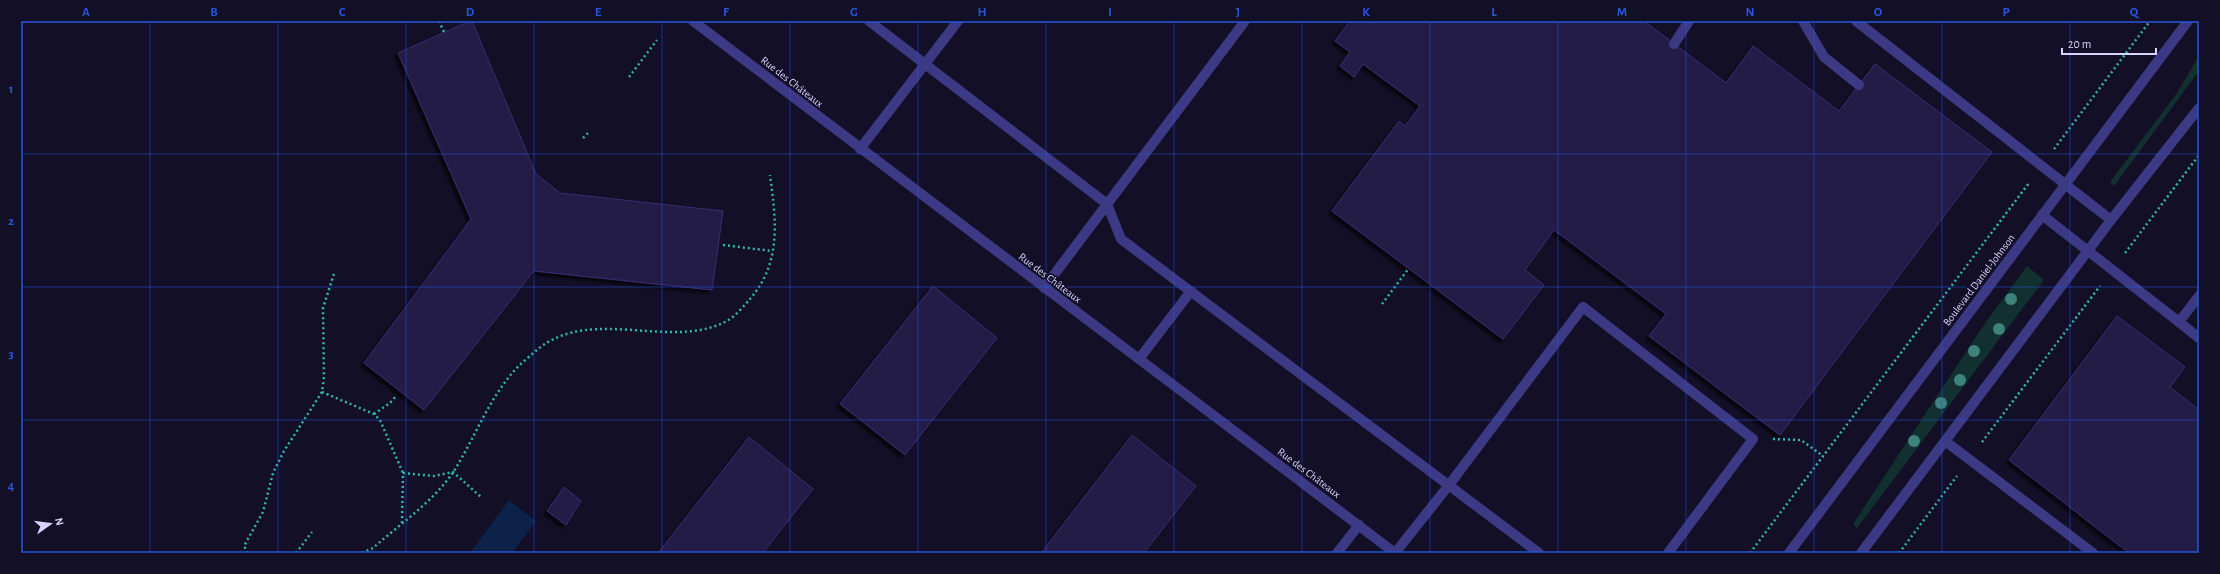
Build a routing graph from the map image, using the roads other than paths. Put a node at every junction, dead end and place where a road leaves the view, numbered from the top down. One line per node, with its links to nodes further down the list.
1 (693, 21): 13 (street, Rue des Châteaux)
2 (869, 21): 10 (street)
3 (958, 21): 10 (street)
4 (1245, 21): 15 (street)
5 (1689, 21): 9 (street)
6 (1803, 21): 11 (street)
7 (1856, 21): 14 (street)
8 (2188, 21): 14 (street, Boulevard Daniel-Johnson)
9 (1674, 44)
10 (925, 65): 13 (street); 15 (street)
11 (1859, 85)
12 (2199, 108): 17 (street)
13 (860, 148): 19 (street, Rue des Châteaux)
14 (2066, 185): 16 (street, Boulevard Daniel-Johnson); 17 (street)
15 (1107, 204): 19 (street); 20 (street)
16 (2042, 215): 18 (street); 32 (street, Boulevard Daniel-Johnson)
17 (2111, 220): 18 (street)
18 (2088, 250): 22 (street); 25 (street)
19 (1044, 288): 24 (street, Rue des Châteaux)
20 (1190, 291): 24 (street); 26 (street)
21 (2199, 296): 22 (street)
22 (2179, 322): 23 (street)
23 (2199, 338)
24 (1138, 359): 27 (street, Rue des Châteaux)
25 (1945, 441): 33 (street); 34 (street)
26 (1449, 485): 29 (street); 30 (street); 31 (street)
27 (1359, 525): 28 (street); 29 (street, Rue des Châteaux)
28 (1337, 553)
29 (1395, 553)
30 (1539, 553)
31 (1668, 553)
32 (1788, 553)
33 (1861, 553)
34 (2093, 553)

